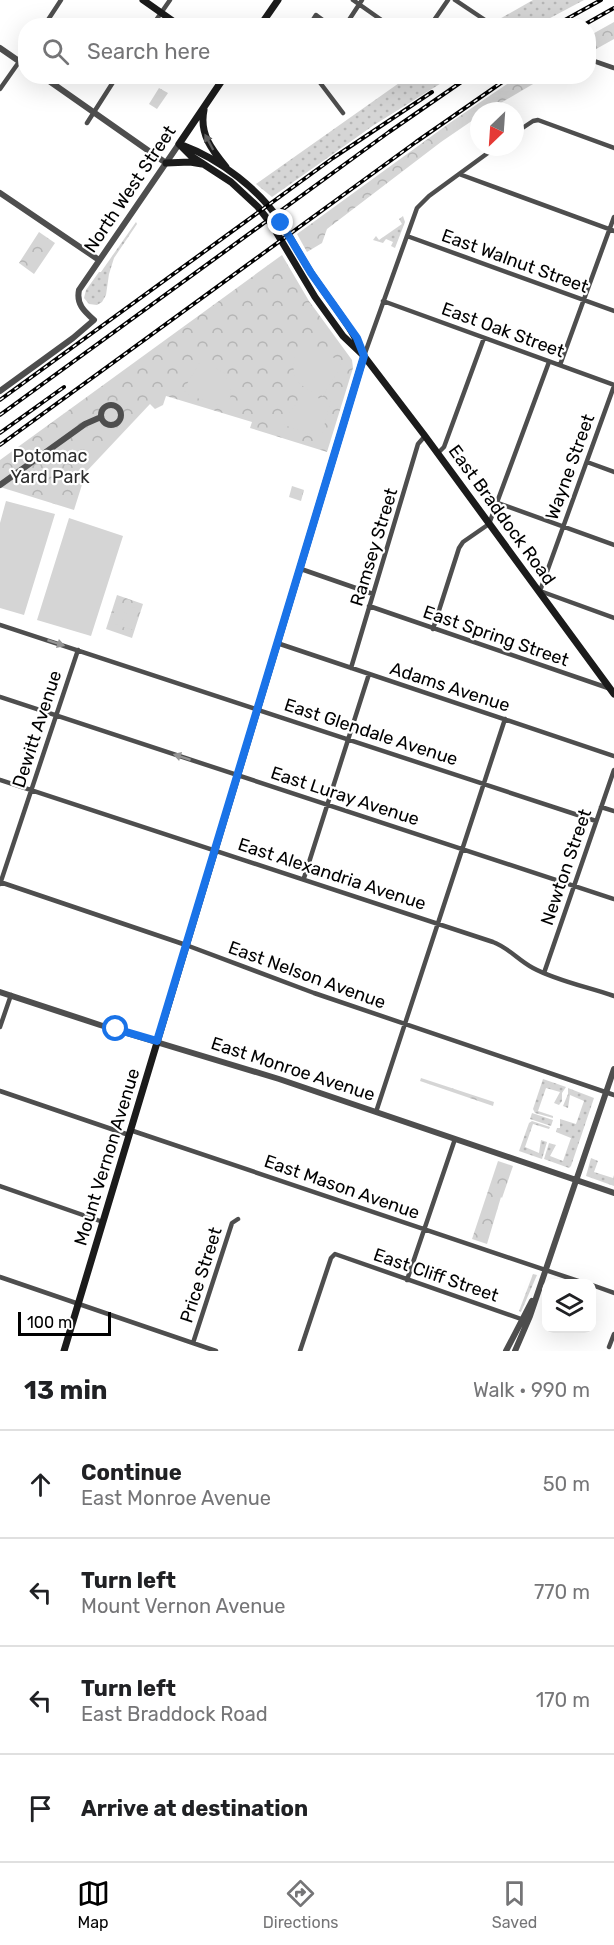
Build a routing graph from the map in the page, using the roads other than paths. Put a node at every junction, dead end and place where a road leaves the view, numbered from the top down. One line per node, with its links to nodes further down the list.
1 (61, 0): 10 (street)
2 (143, 0): 9 (main road)
3 (170, 0): 9 (street)
4 (278, 0): 13 (main road)
5 (352, 0): 8 (street)
6 (448, 0): 16 (street)
7 (455, 0): 17 (street)
8 (361, 2): 14 (street); 15 (street)
9 (161, 12): 11 (street); 12 (main road)
10 (49, 18)
11 (157, 18)
12 (169, 18)
13 (266, 18)
14 (350, 18)
15 (380, 18)
16 (436, 18)
17 (482, 18)
18 (0, 48): 19 (street)
19 (18, 60)
20 (596, 62): 22 (street)
21 (18, 68): 27 (street)
22 (614, 68)
23 (54, 84): 29 (street)
24 (112, 84): 29 (street)
25 (220, 84): 28 (main road, North West Street)
26 (321, 84): 30 (street)
27 (0, 89)
28 (204, 107): 33 (main road, North West Street); 38 (main road, one-way to 28)
29 (93, 111): 31 (street); 36 (street)
30 (343, 114)
31 (87, 123)
32 (524, 127): 34 (street)
33 (179, 144): 36 (street, North West Street); 37 (main road, East Braddock Road); 38 (main road, East Braddock Road)
34 (614, 148)
35 (483, 156): 39 (street, Mount Vernon Avenue)
36 (166, 163): 37 (main road); 44 (street, North West Street)
37 (207, 166): 49 (main road, East Braddock Road)
38 (229, 172): 49 (main road, East Braddock Road)
39 (459, 173): 42 (street); 43 (street, Mount Vernon Avenue)
40 (0, 193): 44 (street)
41 (614, 217): 42 (street)
42 (612, 230): 45 (street)
43 (407, 236): 45 (street, East Walnut Street); 46 (street, Mount Vernon Avenue)
44 (99, 260): 53 (street, North West Street)
45 (583, 300): 47 (street, East Walnut Street); 51 (street)
46 (383, 301): 48 (street, East Oak Street); 49 (street, Mount Vernon Avenue)
47 (614, 311)
48 (484, 338): 50 (street, East Oak Street); 56 (street)
49 (364, 356): 55 (main road, East Braddock Road); 64 (main road, Mount Vernon Avenue)
50 (549, 362): 51 (street, East Oak Street); 60 (street)
51 (560, 365): 52 (street, East Oak Street)
52 (614, 386): 57 (street, Wayne Street)
53 (0, 392)
54 (101, 417): 59 (street)
55 (425, 436): 56 (main road, East Braddock Road); 66 (street, Ramsey Street)
56 (438, 453): 61 (main road, East Braddock Road)
57 (587, 462): 58 (street); 62 (street, Wayne Street)
58 (614, 472)
59 (0, 485)
60 (498, 502): 61 (street); 62 (street)
61 (489, 524): 65 (main road, East Braddock Road); 70 (street)
62 (563, 526): 63 (street); 65 (street, Wayne Street)
63 (614, 545)
64 (301, 569): 66 (street); 71 (main road, Mount Vernon Avenue)
65 (540, 591): 68 (street); 75 (main road, East Braddock Road)
66 (373, 594): 67 (street, Ramsey Street)
67 (369, 606): 70 (street, East Spring Street); 73 (street, Ramsey Street)
68 (614, 618)
69 (0, 625): 72 (street, East Glendale Avenue, one-way to 72)
70 (433, 628): 75 (street, East Spring Street)
71 (277, 644): 73 (street, Adams Avenue); 77 (main road, Mount Vernon Avenue)
72 (78, 650): 77 (street, East Glendale Avenue); 78 (street, Dewitt Avenue)
73 (351, 668): 74 (street, Adams Avenue)
74 (369, 674): 79 (street, Adams Avenue); 80 (street)
75 (613, 691)
76 (0, 698): 78 (street, East Luray Avenue)
77 (257, 709): 80 (street, East Glendale Avenue); 83 (main road, Mount Vernon Avenue)
78 (56, 716): 83 (street, East Luray Avenue, one-way to 78); 86 (street, Dewitt Avenue)
79 (505, 719): 81 (street, Adams Avenue); 85 (street)
80 (348, 739): 85 (street, East Glendale Avenue); 87 (street)
81 (614, 756)
82 (614, 770): 88 (street, Newton Street)
83 (238, 775): 87 (street, East Luray Avenue); 92 (main road, Mount Vernon Avenue)
84 (0, 780): 86 (street, East Alexandria Avenue)
85 (484, 783): 90 (street, East Glendale Avenue); 91 (street)
86 (31, 790): 92 (street, East Alexandria Avenue); 94 (street, Dewitt Avenue)
87 (327, 804): 91 (street, East Luray Avenue); 93 (street)
88 (601, 807): 89 (street); 90 (street, Newton Street)
89 (614, 811)
90 (596, 821): 95 (street, Newton Street)
91 (463, 849): 95 (street, East Luray Avenue); 97 (street)
92 (215, 851): 93 (street, East Alexandria Avenue); 98 (main road, Mount Vernon Avenue)
93 (304, 878): 97 (street, East Alexandria Avenue)
94 (0, 883): 98 (street, East Nelson Avenue)
95 (574, 885): 96 (street, East Luray Avenue); 99 (street, Newton Street)
96 (614, 899)
97 (438, 923): 99 (street, East Alexandria Avenue); 103 (street)
98 (186, 945): 103 (street, East Nelson Avenue); 105 (main road, Mount Vernon Avenue)
99 (544, 972): 102 (street, East Alexandria Avenue)
100 (0, 992): 101 (street, East Monroe Avenue)
101 (11, 995): 104 (street); 105 (street, East Monroe Avenue)
102 (614, 996)
103 (405, 1024): 108 (street, East Nelson Avenue); 110 (street)
104 (0, 1027)
105 (157, 1041): 110 (street, East Monroe Avenue); 111 (main road, Mount Vernon Avenue)
106 (614, 1069): 108 (street)
107 (0, 1091): 111 (street, East Mason Avenue)
108 (606, 1092): 109 (street, East Nelson Avenue); 113 (street)
109 (614, 1095)
110 (376, 1112): 112 (street, East Monroe Avenue)
111 (130, 1133): 117 (main road, Mount Vernon Avenue); 118 (street, East Mason Avenue)
112 (455, 1139): 113 (street, East Monroe Avenue); 118 (street)
113 (576, 1179): 115 (street, East Monroe Avenue); 119 (street)
114 (0, 1186): 117 (street)
115 (614, 1193)
116 (238, 1219): 128 (street, Price Street)
117 (103, 1222): 125 (main road, Mount Vernon Avenue)
118 (424, 1229): 119 (street, East Mason Avenue); 122 (street)
119 (546, 1269): 121 (street, East Mason Avenue); 126 (street)
120 (0, 1277): 125 (street)
121 (573, 1279)
122 (407, 1280): 126 (street, East Cliff Street); 132 (street, East Cliff Street)
123 (596, 1287): 124 (street)
124 (614, 1293)
125 (78, 1304): 128 (street); 130 (main road, Mount Vernon Avenue)
126 (525, 1321): 133 (street); 134 (street)
127 (614, 1334): 129 (street)
128 (193, 1343): 131 (street)
129 (609, 1347)
130 (64, 1351)
131 (214, 1351)
132 (300, 1351)
133 (506, 1351)
134 (515, 1351)

